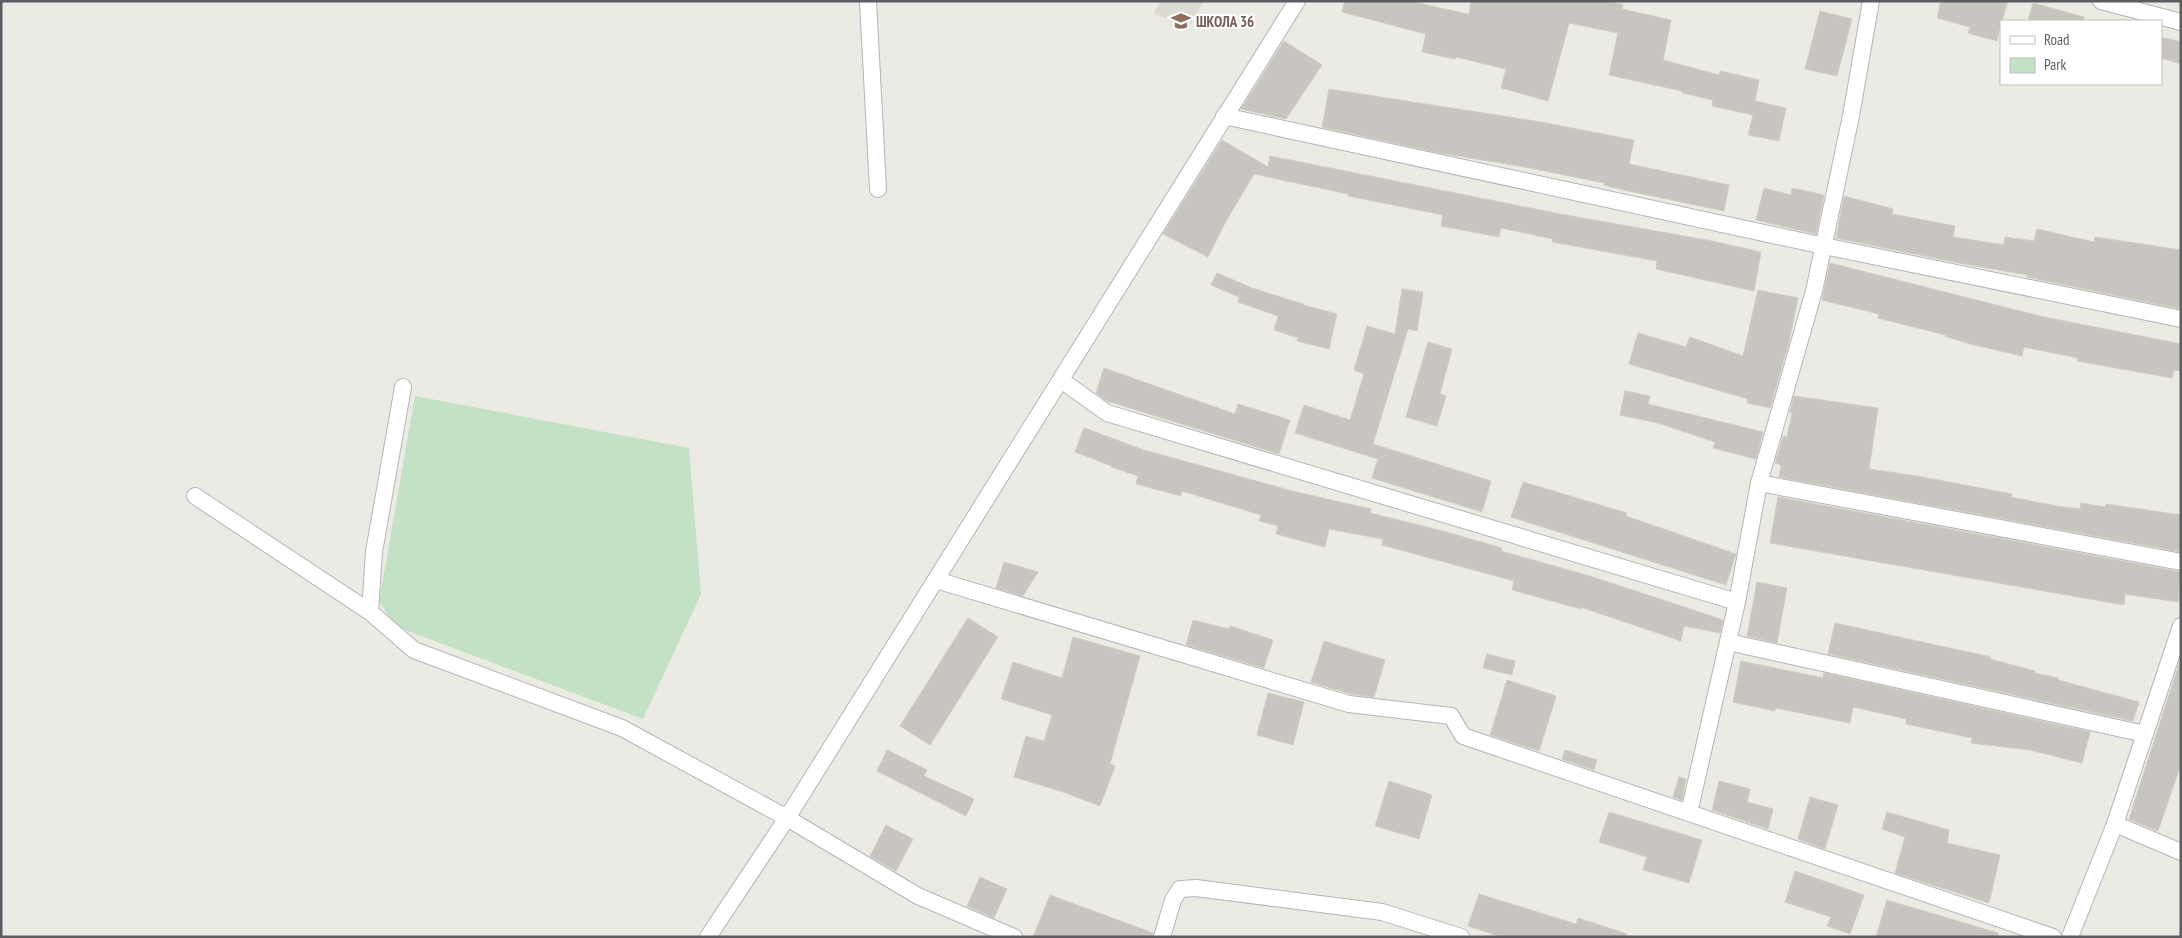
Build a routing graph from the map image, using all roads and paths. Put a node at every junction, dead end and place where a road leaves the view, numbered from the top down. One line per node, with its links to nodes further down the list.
1 (868, 1): 7 (street)
2 (1297, 1): 6 (street)
3 (1870, 1): 8 (street)
4 (2101, 1): 5 (street)
5 (2181, 22)
6 (1224, 116): 8 (street); 10 (street)
7 (878, 189)
8 (1824, 246): 9 (street); 12 (street)
9 (2181, 320)
10 (1061, 380): 15 (street); 16 (street)
11 (403, 387): 17 (street)
12 (1759, 483): 14 (street); 16 (street)
13 (195, 496): 17 (street)
14 (2181, 562)
15 (936, 580): 21 (street); 22 (street)
16 (1737, 602): 19 (street)
17 (370, 612): 22 (street)
18 (2181, 626): 20 (street)
19 (1728, 642): 20 (street); 21 (street)
20 (2144, 734): 23 (street)
21 (1689, 813): 29 (street)
22 (787, 818): 25 (street); 26 (street)
23 (2115, 824): 24 (street); 30 (street)
24 (2181, 852)
25 (708, 937)
26 (1014, 937)
27 (1162, 937): 28 (street)
28 (1461, 937)
29 (2052, 937)
30 (2070, 937)

